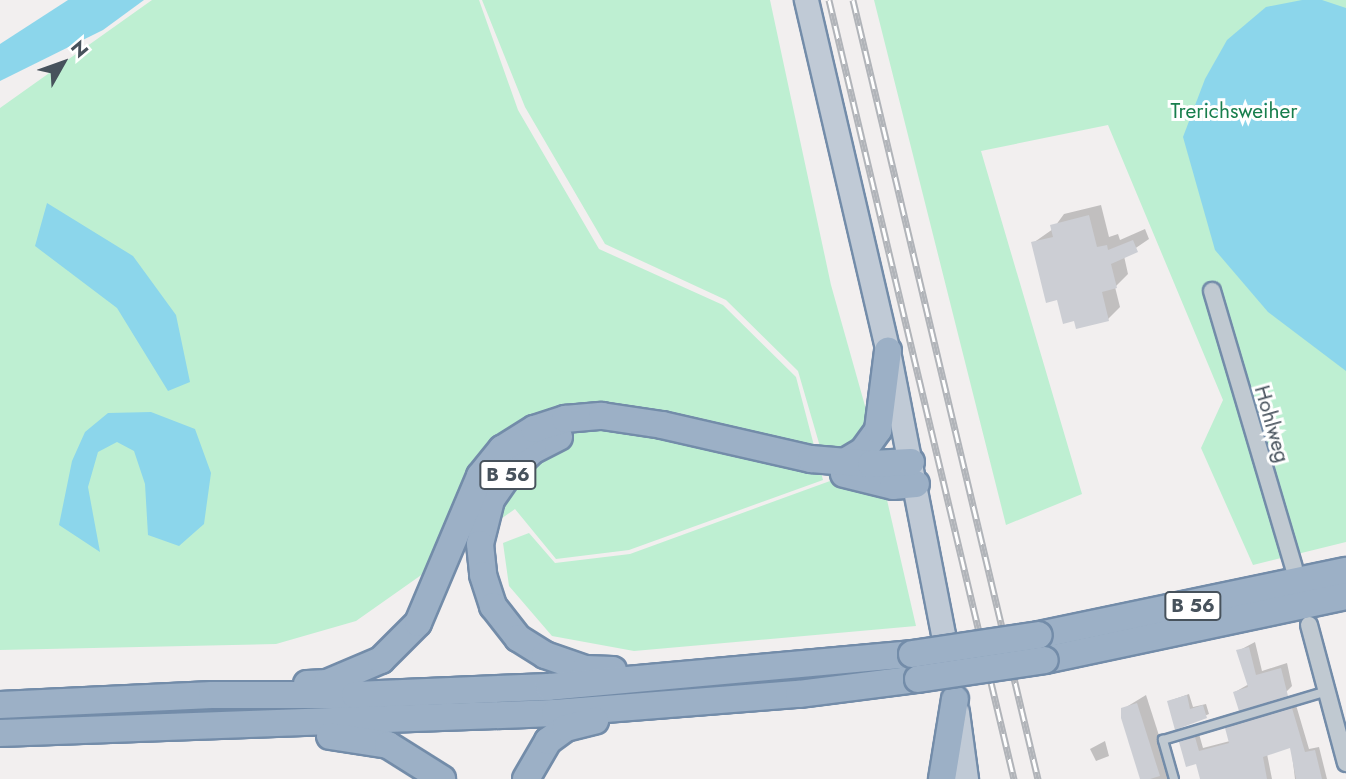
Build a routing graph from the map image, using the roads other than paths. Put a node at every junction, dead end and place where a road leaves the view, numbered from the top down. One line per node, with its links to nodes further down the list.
1 (806, 0): 3 (main road)
2 (1212, 291): 6 (street, Hohlweg)
3 (888, 351): 4 (highway); 5 (main road)
4 (843, 463): 5 (highway); 14 (highway)
5 (914, 473): 12 (highway, B 56); 15 (main road)
6 (1294, 568)
7 (1346, 571): 10 (highway, B 56)
8 (1346, 596): 10 (highway, B 56)
9 (1309, 625): 13 (street)
10 (1042, 648): 11 (highway, B 56, bridge)
11 (915, 667): 12 (highway, B 56); 16 (highway, B 56)
12 (691, 674): 14 (highway, B 56)
13 (1327, 691): 20 (street); 25 (lane)
14 (212, 695): 17 (highway, B 56)
15 (955, 699): 23 (highway); 24 (main road)
16 (675, 703): 18 (highway, B 56); 22 (highway)
17 (0, 705)
18 (227, 728): 19 (highway, B 56); 21 (highway)
19 (0, 733)
20 (1346, 763)
21 (442, 779)
22 (526, 779)
23 (942, 779)
24 (966, 779)
25 (1174, 779)

